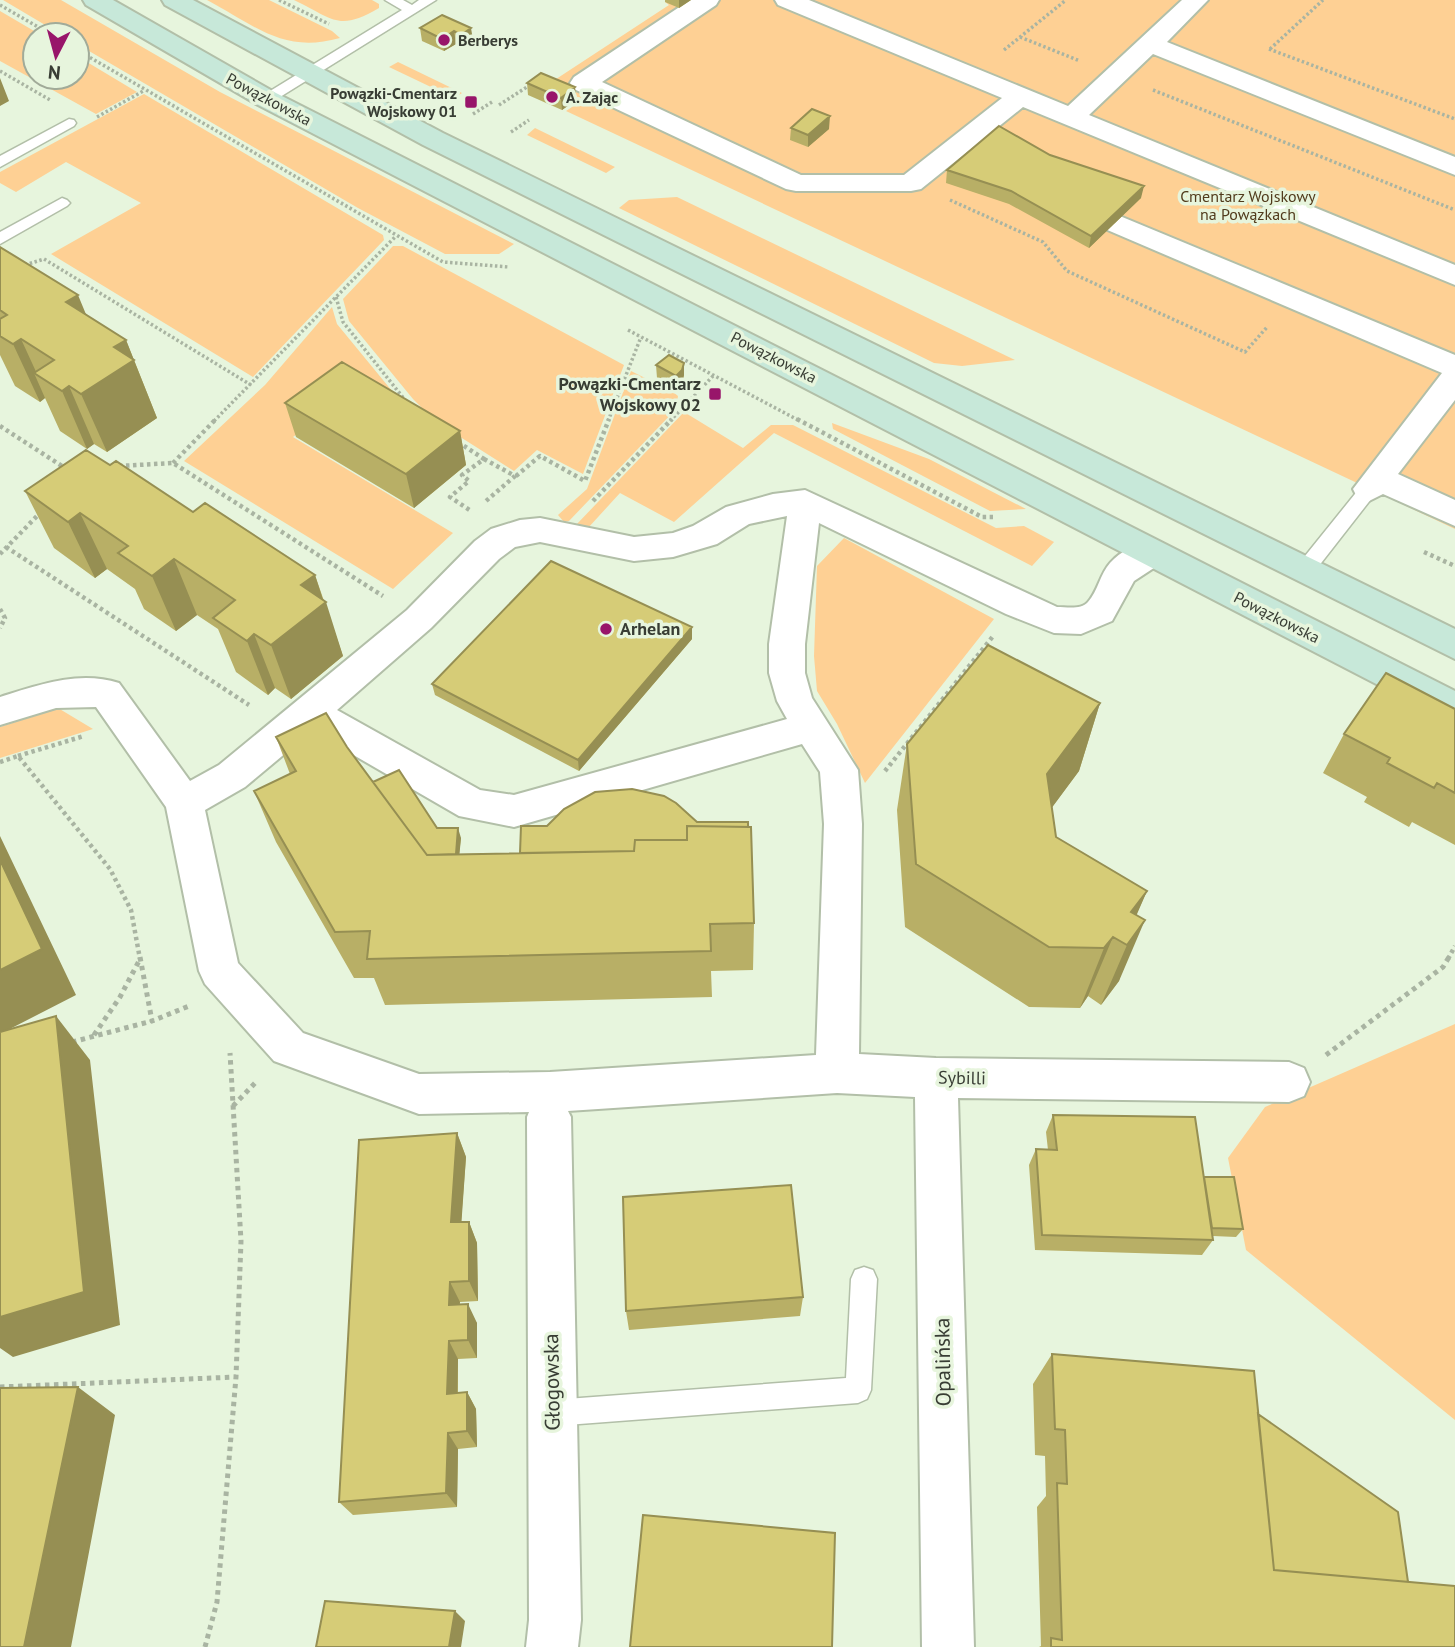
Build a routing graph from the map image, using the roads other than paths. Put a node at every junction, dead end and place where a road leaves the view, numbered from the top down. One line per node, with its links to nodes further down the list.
1 (95, 0): 12 (main road, Powązkowska)
2 (174, 0): 10 (main road)
3 (392, 0): 8 (lane)
4 (429, 0): 8 (lane)
5 (707, 0): 11 (street)
6 (787, 0): 11 (street)
7 (1196, 0): 9 (street)
8 (412, 10): 10 (lane)
9 (1150, 44): 13 (street); 16 (street)
10 (308, 74): 12 (lane); 27 (main road)
11 (1020, 97): 13 (street)
12 (267, 99): 26 (main road, Powązkowska)
13 (1072, 117): 20 (street)
14 (69, 123): 15 (lane)
15 (0, 162)
16 (1455, 167)
17 (62, 203): 19 (lane)
18 (1115, 223): 21 (street)
19 (0, 239)
20 (1455, 276)
21 (1455, 367)
22 (1450, 392): 23 (street)
23 (1373, 483): 25 (street); 27 (lane)
24 (805, 502): 26 (street); 31 (street); 32 (street)
25 (1455, 514)
26 (1151, 552): 29 (main road, Powązkowska)
27 (1304, 571): 28 (main road)
28 (1455, 645)
29 (1455, 709)
30 (0, 711): 33 (street)
31 (299, 721): 32 (street); 33 (street)
32 (813, 726): 34 (street)
33 (184, 803): 34 (street, Sybilli)
34 (837, 1073): 35 (street, Sybilli)
35 (936, 1078): 36 (street, Sybilli); 41 (street, Opalińska)
36 (1289, 1082)
37 (549, 1117): 39 (street, Głogowska)
38 (864, 1279): 39 (lane)
39 (553, 1413): 40 (street, Głogowska)
40 (552, 1647)
41 (948, 1647)

